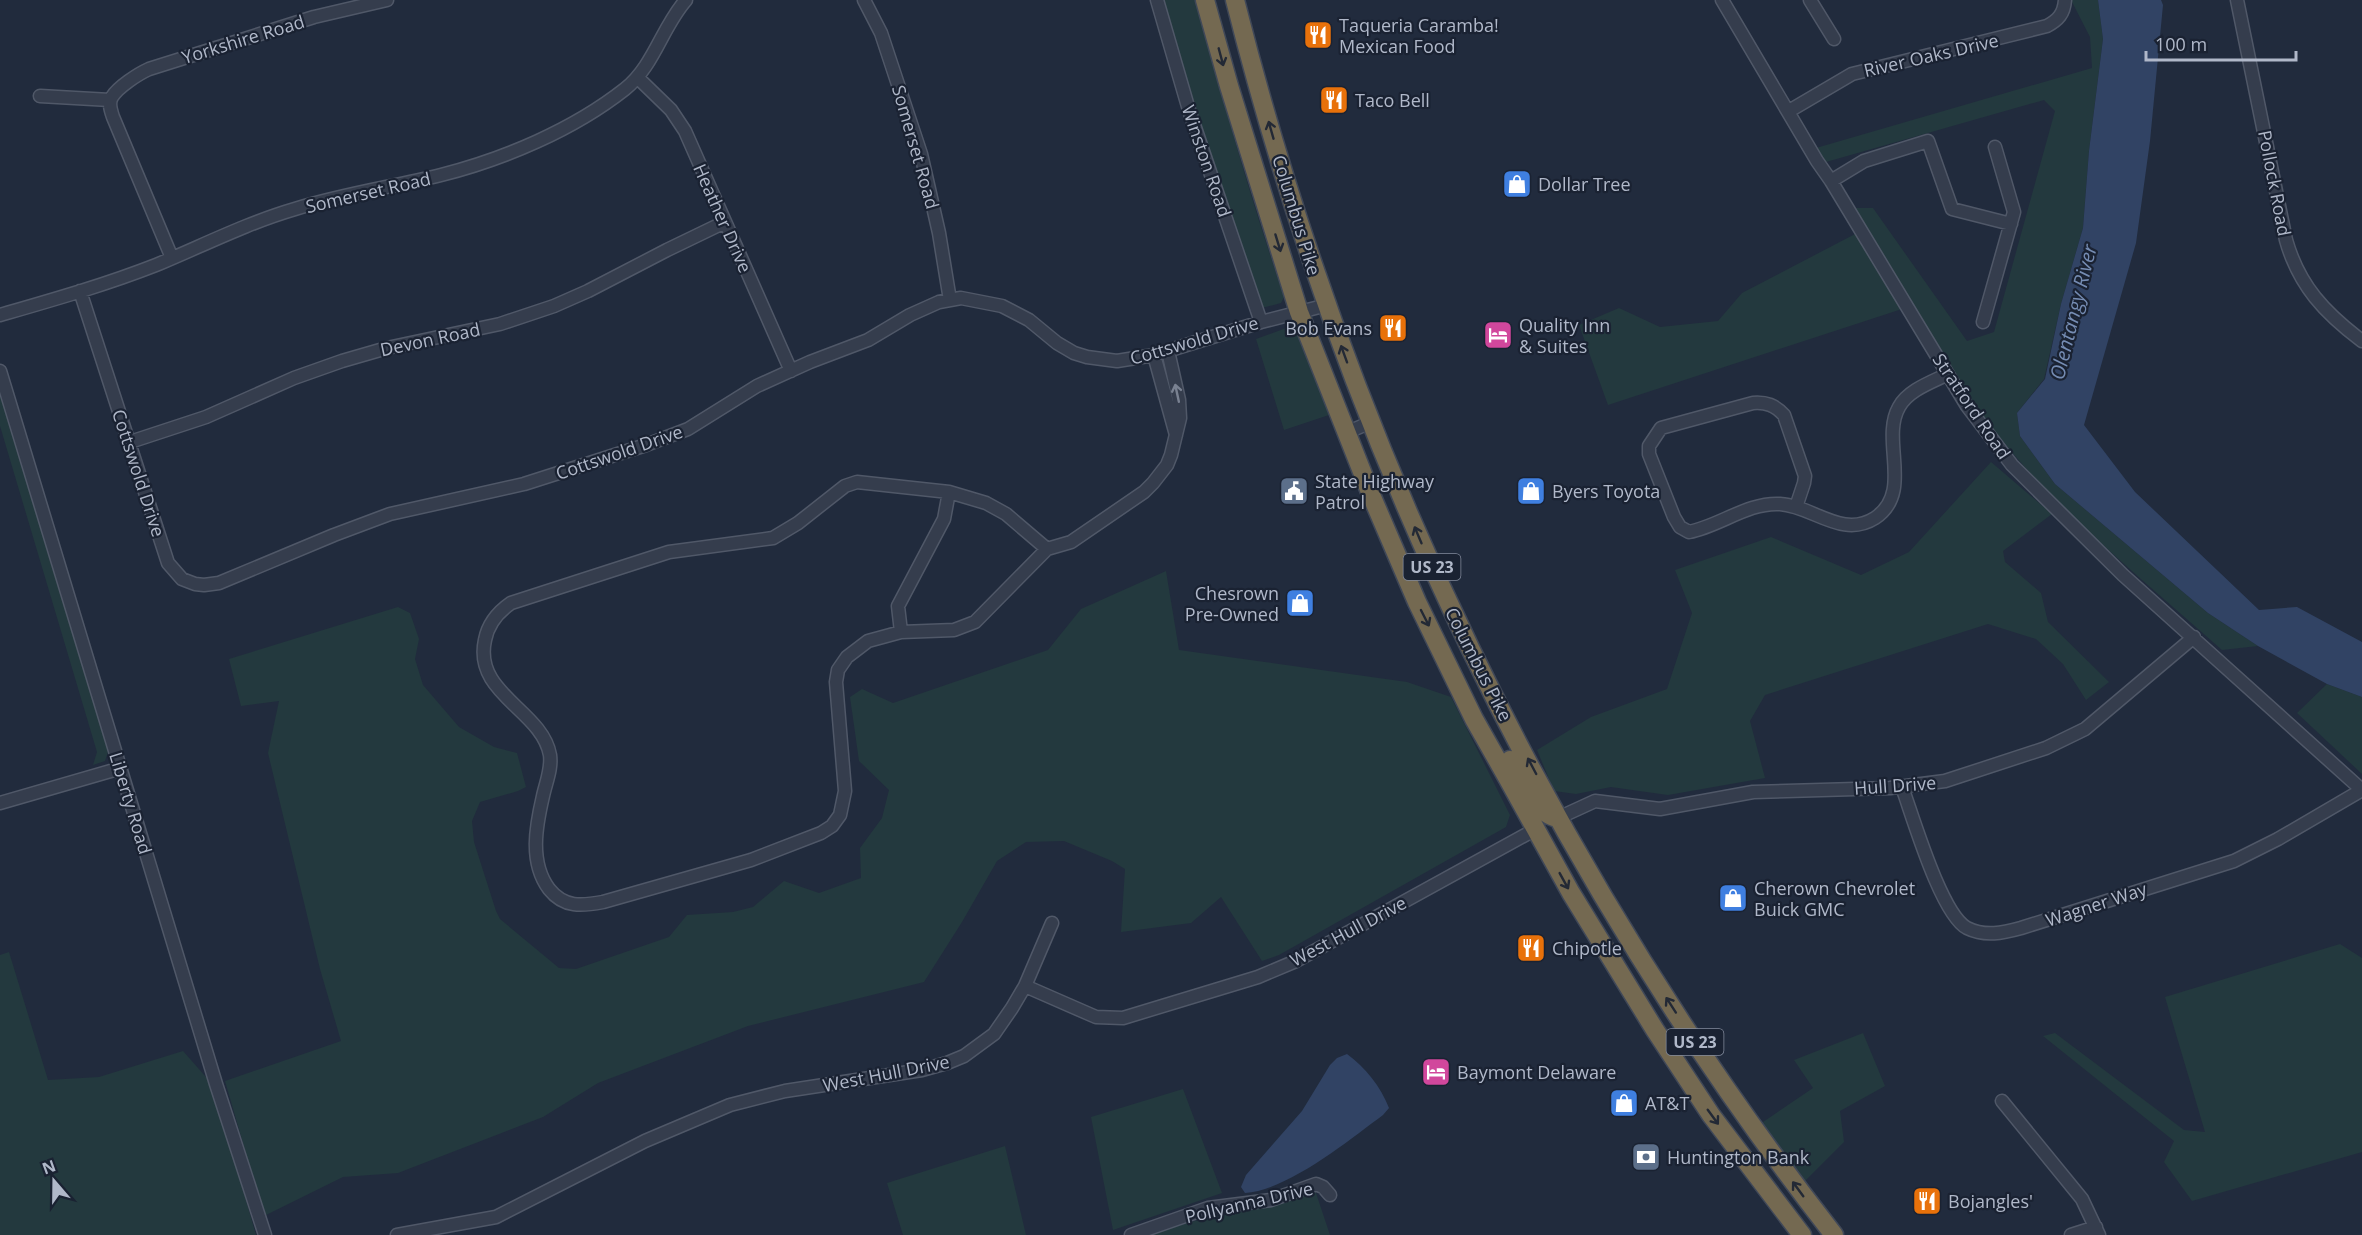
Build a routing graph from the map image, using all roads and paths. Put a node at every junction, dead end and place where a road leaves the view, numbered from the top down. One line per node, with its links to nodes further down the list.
1 (387, 0): 14 (street, Yorkshire Road)
2 (687, 0): 12 (street, Somerset Road)
3 (864, 0): 22 (street, Somerset Road)
4 (1157, 0): 26 (street, Winston Road)
5 (1205, 0): 24 (highway, Columbus Pike / US 23, one-way to 24)
6 (1235, 0): 23 (highway, Columbus Pike / US 23, one-way to 6)
7 (1722, 0): 15 (street, Stratford Road)
8 (1810, 0): 11 (street)
9 (2065, 0): 15 (street, River Oaks Drive)
10 (2238, 0): 28 (street, Pollock Road)
11 (1834, 39)
12 (638, 78): 18 (street, Heather Drive); 20 (street, Somerset Road)
13 (40, 96): 14 (street)
14 (110, 100): 20 (street)
15 (1789, 111): 17 (street, Stratford Road)
16 (1995, 147): 19 (street)
17 (1831, 181): 19 (street); 33 (street, Stratford Road)
18 (725, 222): 32 (street, Heather Drive); 37 (street, Devon Road)
19 (2011, 224): 27 (street)
20 (172, 258): 21 (street, Somerset Road)
21 (80, 291): 25 (street, Somerset Road); 37 (street, Cottswold Drive)
22 (950, 300): 30 (street, Cottswold Drive); 32 (street, Cottswold Drive)
23 (1327, 305): 24 (street, Cottswold Drive); 34 (highway, Columbus Pike / US 23, one-way to 23)
24 (1299, 312): 26 (street, Cottswold Drive); 35 (highway, Columbus Pike / US 23)
25 (0, 315)
26 (1261, 322): 29 (street, Cottswold Drive)
27 (1983, 322)
28 (2362, 341)
29 (1168, 351): 30 (street, Cottswold Drive); 36 (street, one-way to 29)
30 (1154, 355): 36 (street)
31 (0, 370): 44 (street, Liberty Road)
32 (791, 371): 37 (street, Cottswold Drive)
33 (1948, 374): 39 (street); 42 (street, Stratford Road)
34 (1371, 422): 35 (street); 48 (highway, Columbus Pike / US 23, one-way to 34)
35 (1346, 433): 43 (highway, Columbus Pike / US 23, one-way to 43)
36 (1177, 435): 40 (street)
37 (130, 442)
38 (949, 492): 40 (street); 41 (street); 41 (street)
39 (1796, 507): 39 (street)
40 (1047, 549): 41 (street)
41 (901, 632)
42 (2194, 637): 45 (street, Hull Drive); 46 (street, Stratford Road)
43 (1474, 719): 48 (highway); 49 (highway, Columbus Pike / US 23)
44 (121, 768): 47 (street); 56 (street, Liberty Road)
45 (1902, 787): 46 (street, Wagner Way); 48 (street, Hull Drive)
46 (2362, 790)
47 (0, 803)
48 (1558, 818): 51 (highway, Columbus Pike / US 23)
49 (1536, 830): 51 (highway); 52 (street, West Hull Drive); 59 (highway, Columbus Pike / US 23, one-way to 59)
50 (1052, 923): 52 (street)
51 (1630, 942): 60 (highway, Columbus Pike / US 23, one-way to 51)
52 (1025, 986): 57 (street, West Hull Drive)
53 (2002, 1101): 55 (street)
54 (1330, 1195): 58 (street, Pollyanna Drive)
55 (2098, 1231): 61 (street)
56 (265, 1235)
57 (397, 1235)
58 (1131, 1235)
59 (1802, 1235)
60 (1834, 1235)
61 (2071, 1235)

